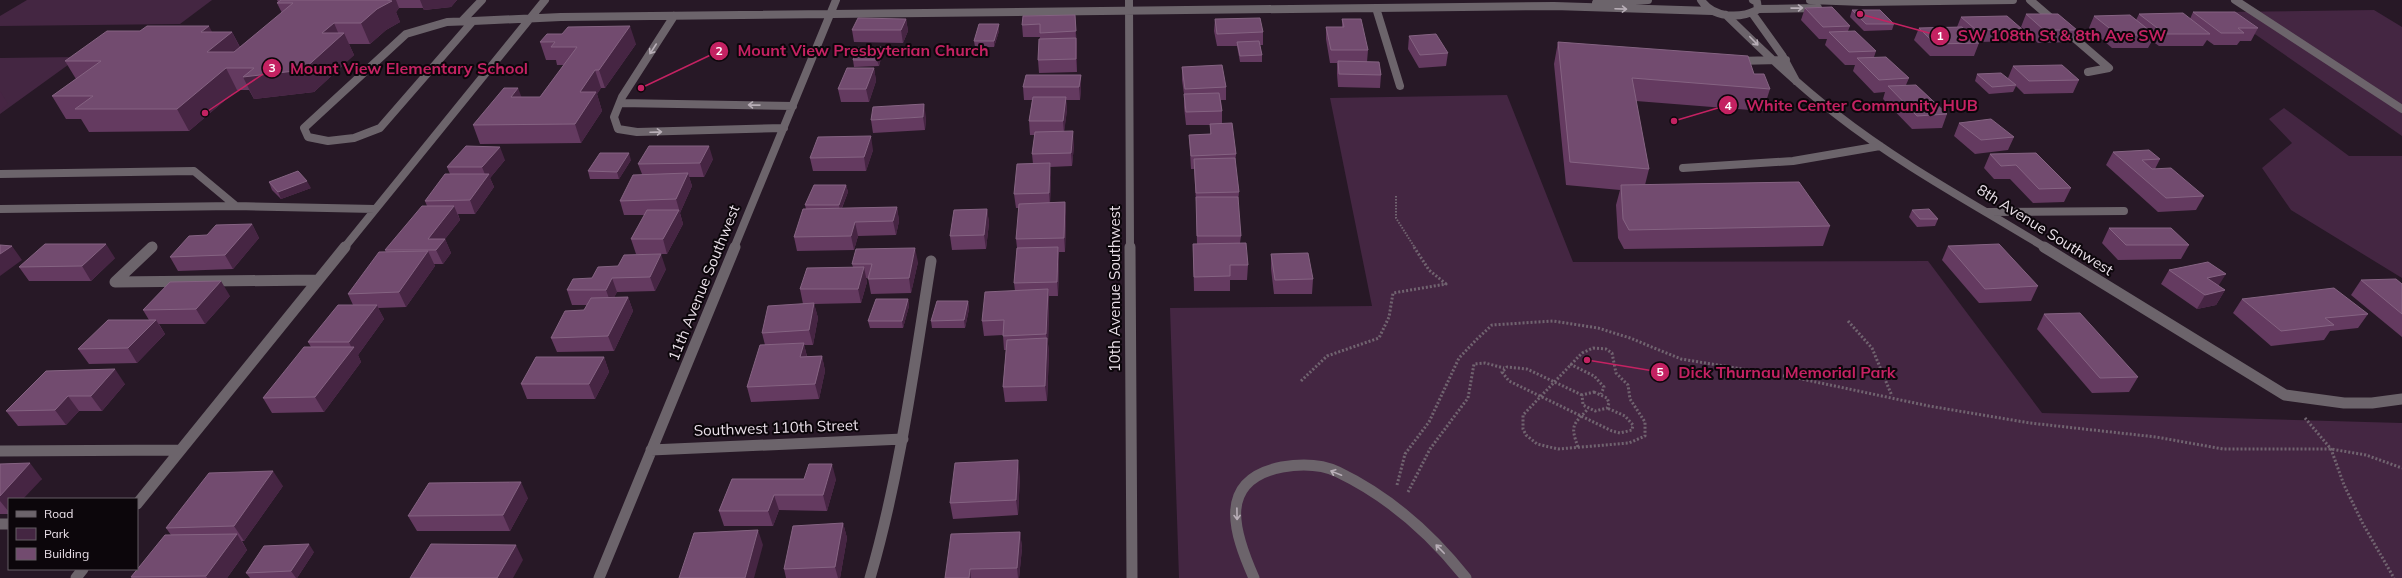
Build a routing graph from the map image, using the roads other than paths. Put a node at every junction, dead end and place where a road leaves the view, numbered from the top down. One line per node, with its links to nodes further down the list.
1 (482, 0): 25 (street)
2 (545, 0): 23 (street)
3 (836, 0): 20 (street, 11th Avenue Southwest)
4 (1128, 0): 17 (street, 10th Avenue Southwest)
5 (1434, 0): 16 (street)
6 (1648, 0): 14 (street)
7 (1700, 0): 18 (street)
8 (1753, 0): 19 (street, 8th Avenue Southwest)
9 (1810, 0): 13 (street)
10 (2013, 0): 13 (street)
11 (2030, 0): 29 (street)
12 (2235, 0): 34 (street)
13 (1863, 2): 19 (street, one-way to 13)
14 (1554, 6): 16 (street); 18 (street, one-way to 18)
15 (1376, 8): 16 (street); 17 (street); 31 (street)
16 (1437, 8)
17 (1129, 11): 20 (street); 57 (street, 10th Avenue Southwest)
18 (1712, 11): 21 (street)
19 (1755, 11): 21 (street); 27 (street, 8th Avenue Southwest)
20 (831, 14): 22 (street); 33 (street, 11th Avenue Southwest)
21 (1726, 14): 26 (street, 8th Avenue Southwest, one-way to 26)
22 (674, 16): 23 (street); 32 (street, one-way to 32)
23 (531, 18): 24 (street); 41 (street)
24 (474, 20): 25 (street); 25 (street)
25 (462, 21)
26 (1773, 60): 27 (street); 28 (street); 30 (street, 8th Avenue Southwest)
27 (1786, 60): 30 (street, 8th Avenue Southwest)
28 (1730, 61)
29 (2088, 72)
30 (1796, 81): 36 (street, 8th Avenue Southwest)
31 (1400, 86)
32 (620, 103): 33 (street, one-way to 32); 35 (street, one-way to 35)
33 (793, 106): 35 (street, 11th Avenue Southwest)
34 (2402, 109)
35 (784, 128): 50 (street, 11th Avenue Southwest)
36 (1880, 146): 37 (street); 42 (street, 8th Avenue Southwest)
37 (1683, 168)
38 (0, 174): 39 (street)
39 (236, 206): 40 (street); 41 (street)
40 (0, 209)
41 (375, 209): 46 (street)
42 (1988, 212): 43 (street); 47 (street, 8th Avenue Southwest)
43 (2124, 212)
44 (153, 246): 46 (street)
45 (931, 261): 48 (street)
46 (318, 280): 49 (street)
47 (2402, 399)
48 (902, 439): 50 (street, Southwest 110th Street); 56 (street)
49 (180, 450): 51 (street); 52 (street)
50 (651, 450): 55 (street, 11th Avenue Southwest)
51 (0, 451)
52 (138, 503)
53 (83, 570): 54 (street)
54 (76, 578)
55 (599, 578)
56 (870, 578)
57 (1132, 578)
58 (1254, 578): 59 (street, one-way to 58)
59 (1466, 578)

